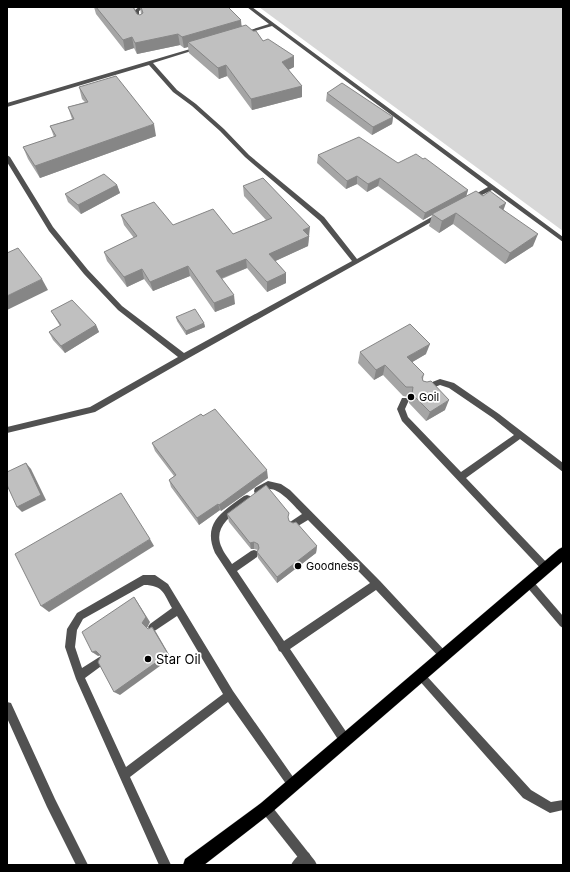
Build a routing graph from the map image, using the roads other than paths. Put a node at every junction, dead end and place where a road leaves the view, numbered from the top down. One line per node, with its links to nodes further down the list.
1 (144, 7): 3 (street)
2 (249, 7): 4 (street)
3 (142, 23)
4 (272, 25): 5 (street); 10 (street)
5 (236, 36)
6 (208, 45): 7 (street)
7 (150, 63): 8 (street); 14 (street)
8 (7, 105)
9 (7, 157): 15 (street)
10 (493, 187): 11 (street); 13 (street)
11 (466, 202)
12 (445, 213): 14 (street)
13 (563, 240)
14 (356, 261): 15 (street)
15 (184, 357): 18 (street)
16 (424, 388): 19 (street)
17 (406, 400): 21 (street)
18 (7, 430)
19 (520, 434): 20 (street); 21 (street)
20 (563, 468)
21 (461, 477): 26 (street)
22 (308, 515): 23 (street); 27 (street); 28 (street)
23 (293, 525)
24 (563, 553): 26 (highway)
25 (254, 554): 27 (street)
26 (546, 568): 29 (highway)
27 (231, 570): 33 (street)
28 (377, 584): 33 (street); 34 (street)
29 (529, 584): 31 (street); 34 (highway)
30 (178, 610): 32 (street); 37 (street); 38 (street)
31 (563, 623)
32 (153, 627)
33 (282, 648): 40 (street)
34 (443, 655): 36 (highway)
35 (101, 661): 37 (street)
36 (420, 675): 40 (highway); 43 (street)
37 (79, 676): 41 (street)
38 (229, 695): 41 (street); 42 (street)
39 (7, 707): 46 (street)
40 (345, 740): 42 (highway)
41 (124, 775): 47 (street)
42 (293, 784): 44 (highway)
43 (563, 805)
44 (266, 808): 45 (street); 48 (highway)
45 (305, 862)
46 (82, 865)
47 (165, 865)
48 (191, 865)

